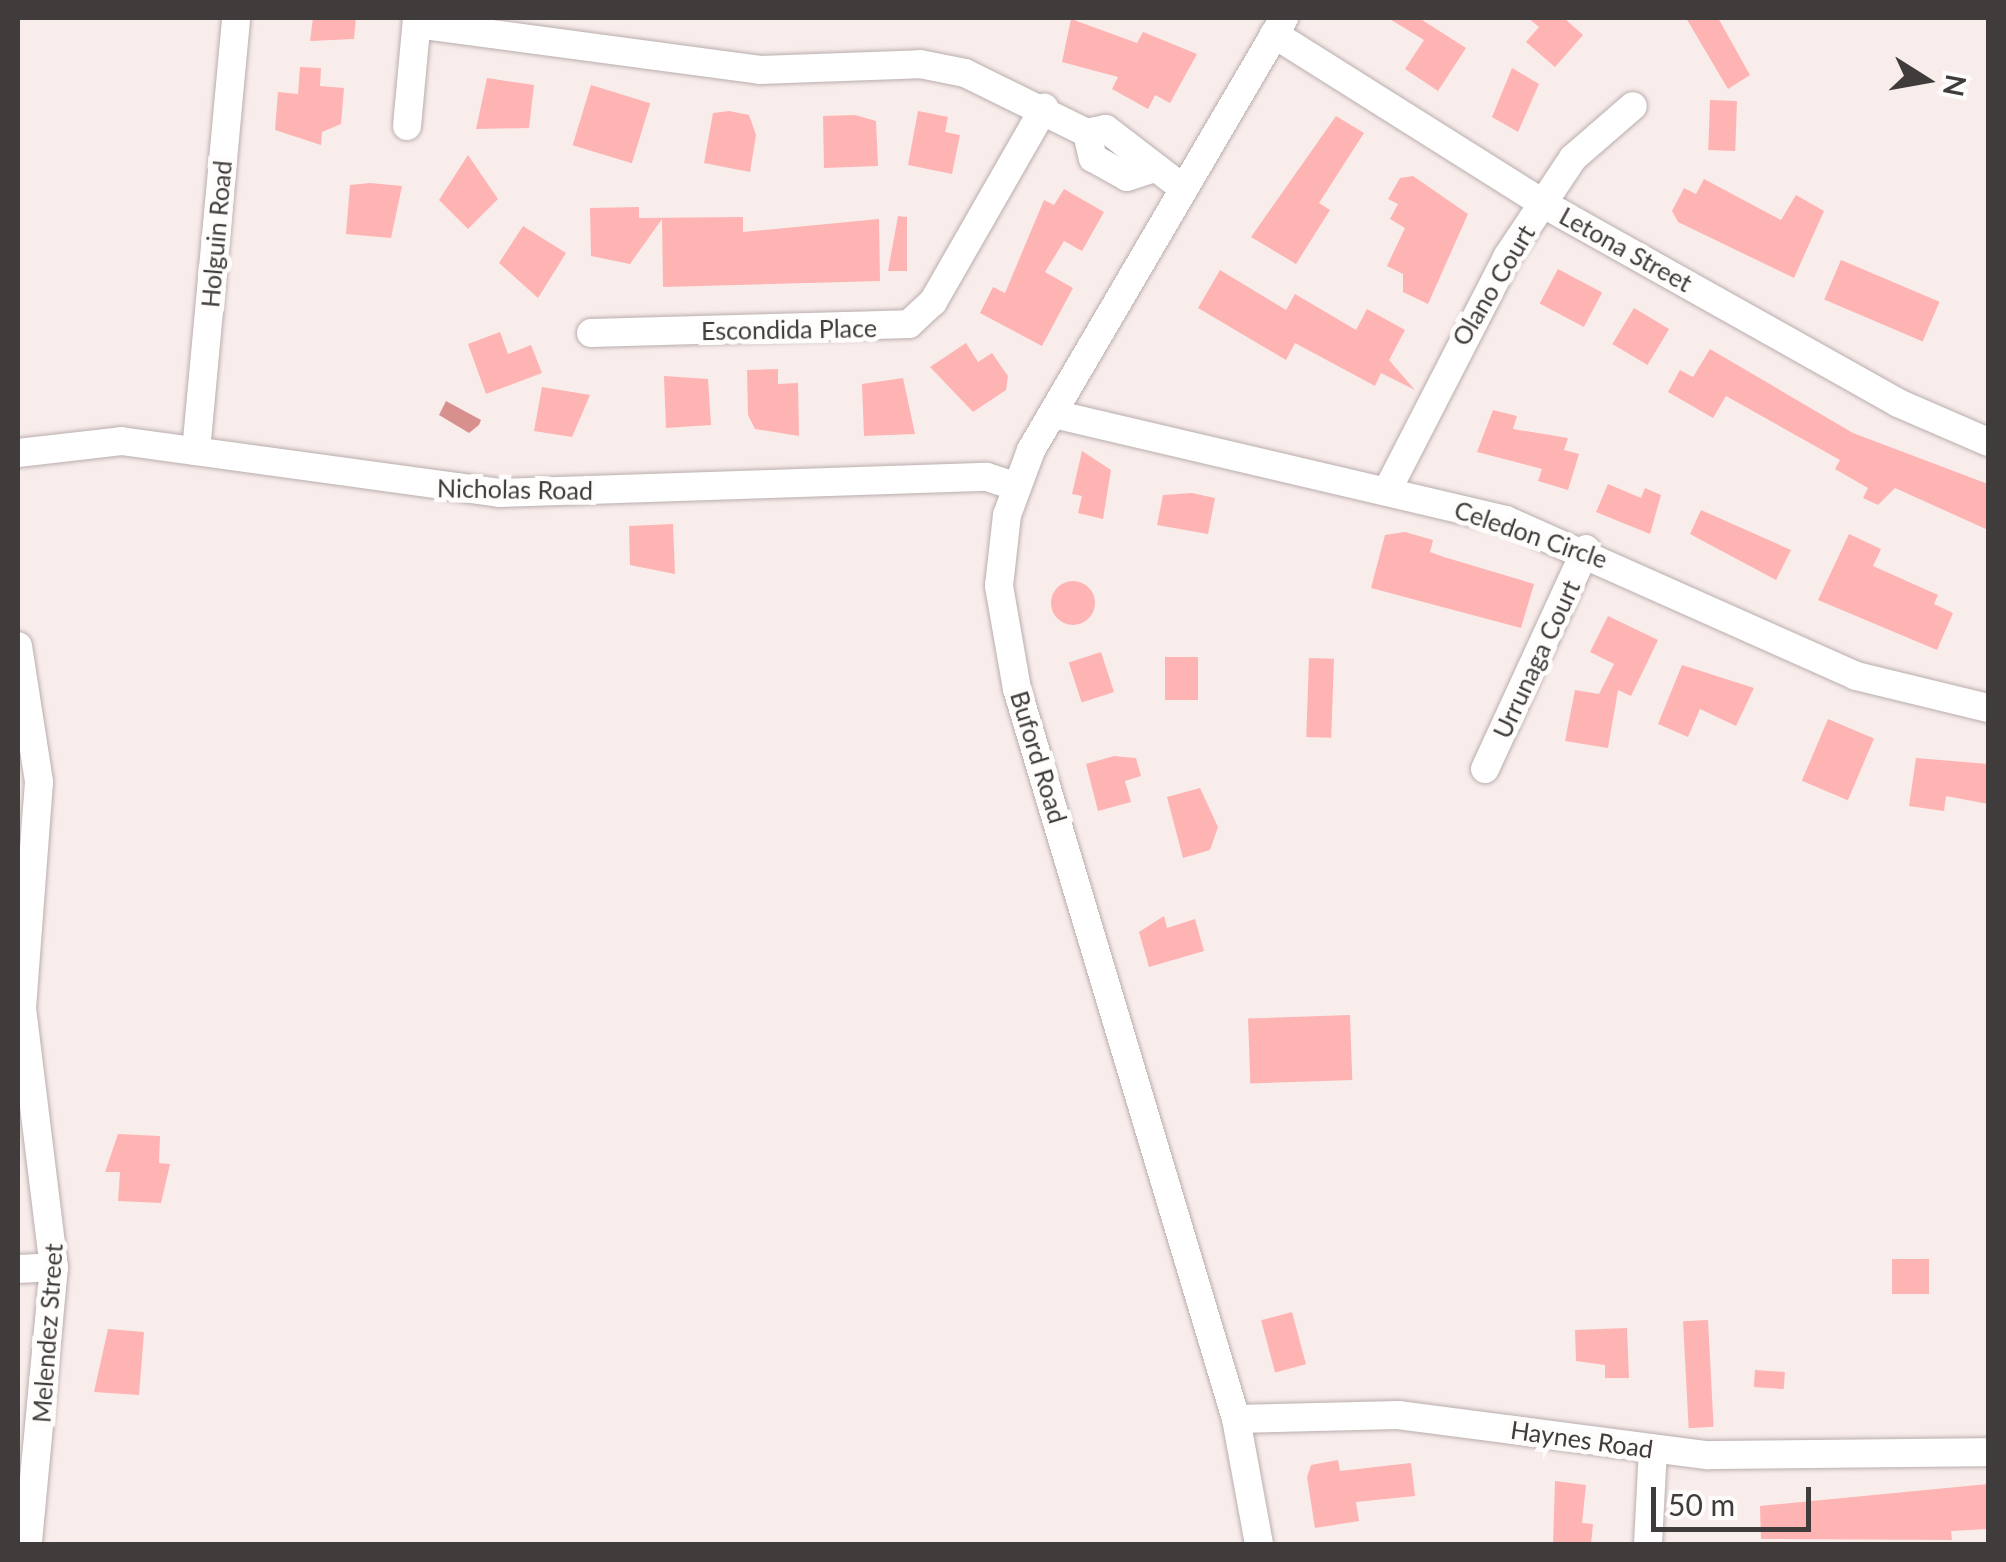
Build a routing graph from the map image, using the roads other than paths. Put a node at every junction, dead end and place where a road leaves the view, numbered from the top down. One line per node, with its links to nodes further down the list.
1 (236, 18): 12 (street, Holguin Road)
2 (417, 21): 5 (street); 6 (street)
3 (1279, 26): 7 (street, Buford Road); 8 (street, Letona Street)
4 (1633, 106): 8 (street, Olano Court)
5 (1044, 108): 7 (street); 9 (street, Escondida Place)
6 (407, 126)
7 (1183, 188): 10 (street, Buford Road)
8 (1542, 203): 11 (street, Letona Street); 15 (street, Olano Court)
9 (591, 333)
10 (1054, 414): 14 (street, Buford Road); 15 (street, Celedon Circle)
11 (1988, 442)
12 (196, 451): 13 (street, Nicholas Road); 14 (street, Nicholas Road)
13 (18, 453)
14 (1015, 486): 22 (street, Buford Road)
15 (1388, 489): 16 (street, Celedon Circle)
16 (1586, 549): 18 (street, Celedon Circle); 19 (street, Urrunaga Court)
17 (18, 646): 20 (street, Melendez Street)
18 (1988, 708)
19 (1485, 769)
20 (54, 1267): 21 (street); 25 (street, Melendez Street)
21 (18, 1269)
22 (1236, 1419): 23 (street, Haynes Road); 26 (street, Buford Road)
23 (1653, 1450): 24 (street, Haynes Road); 27 (street)
24 (1988, 1452)
25 (28, 1544)
26 (1258, 1544)
27 (1648, 1544)

